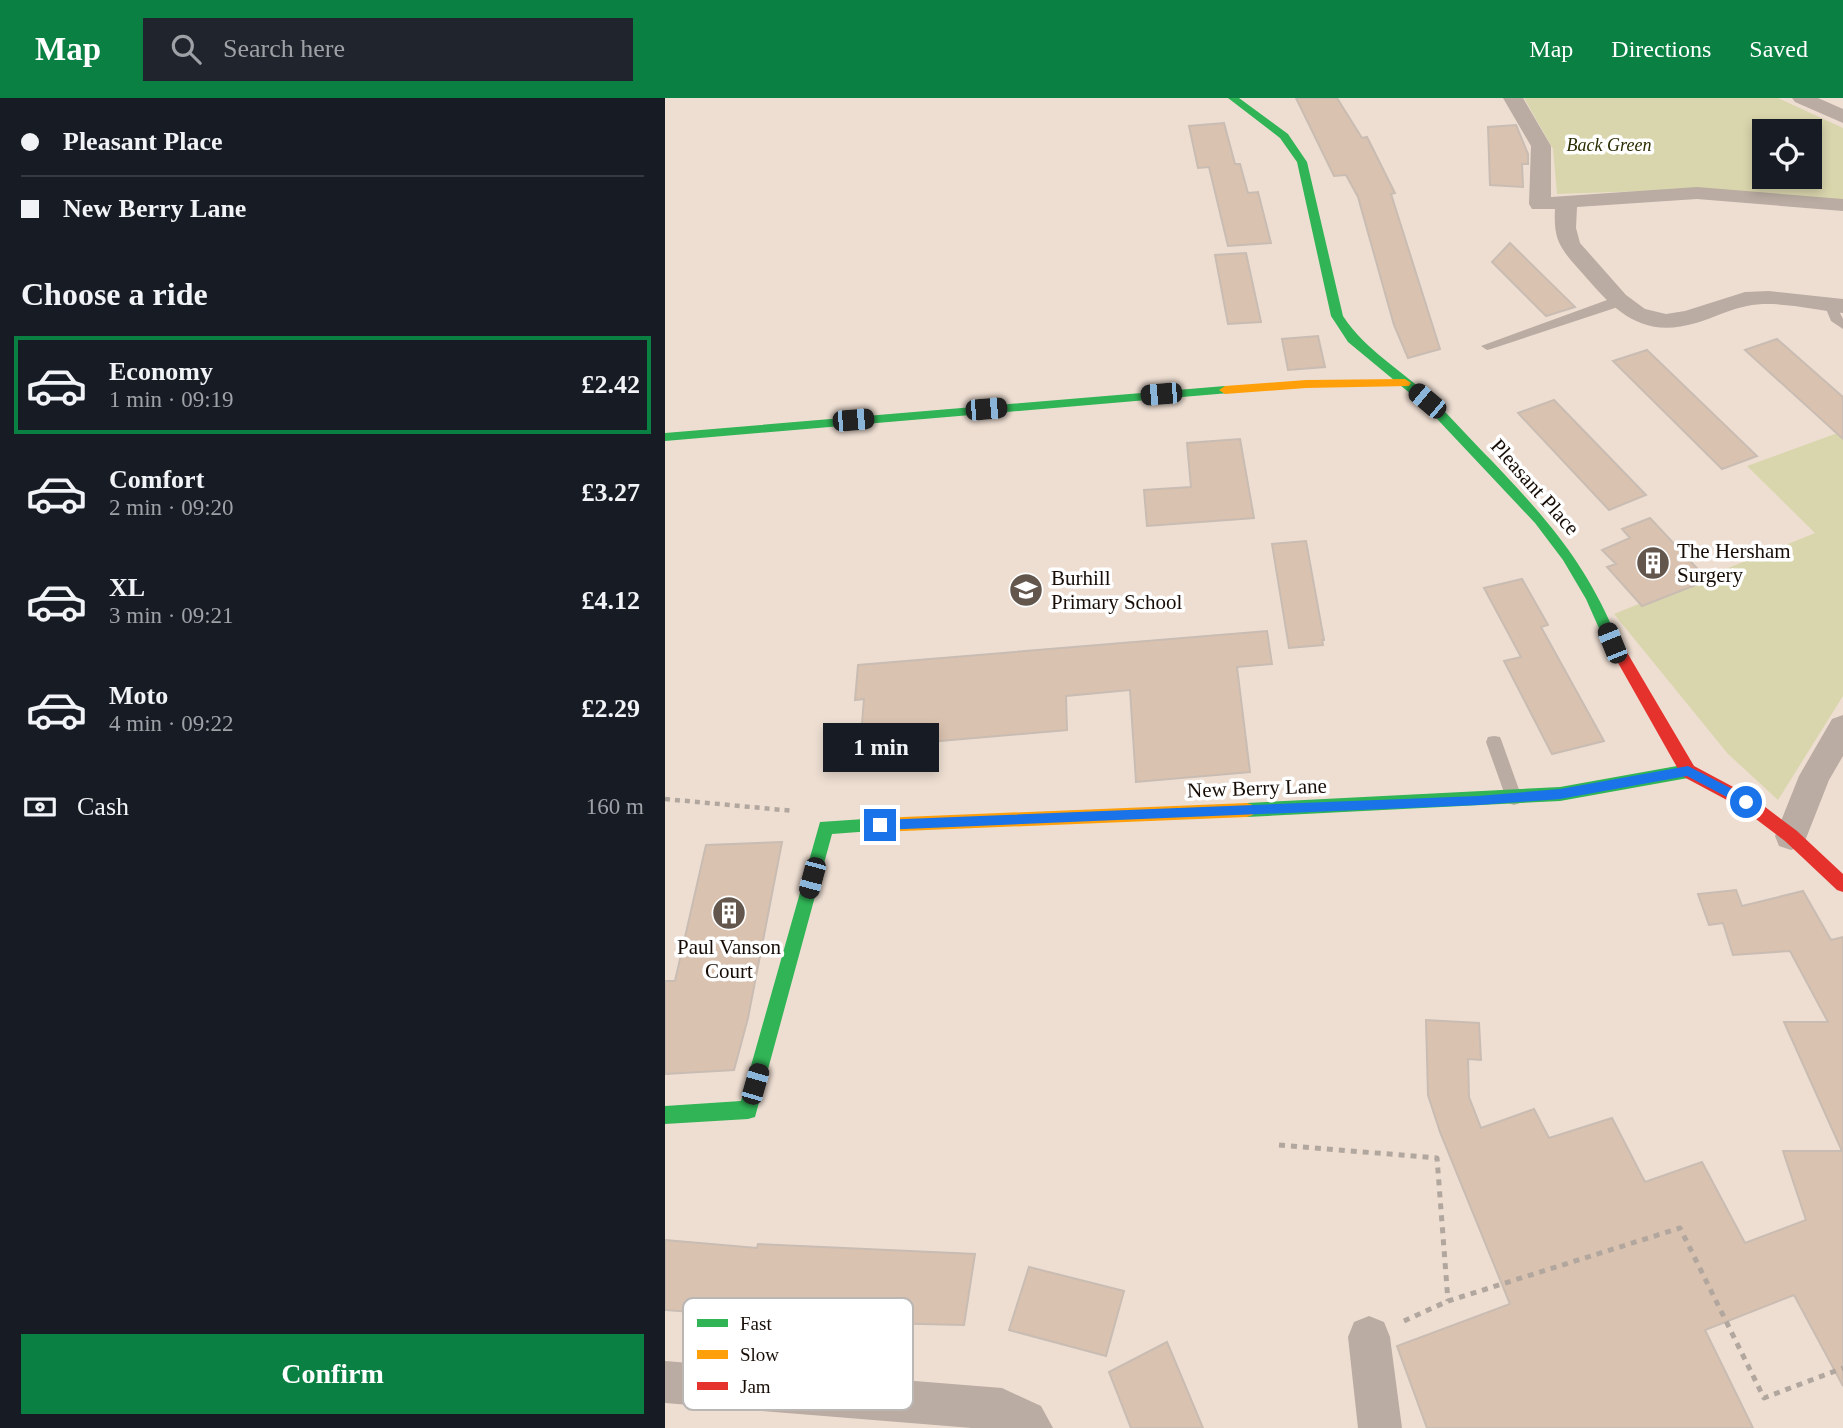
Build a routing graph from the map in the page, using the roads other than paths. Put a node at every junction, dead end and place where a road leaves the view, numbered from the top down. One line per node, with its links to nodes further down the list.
1 (1233, 98): 11 (street, Pleasant Place)
2 (1513, 98): 5 (street)
3 (1802, 98): 4 (street)
4 (1843, 117)
5 (1566, 201): 6 (street); 7 (street)
6 (1843, 205)
7 (1618, 300): 8 (street); 10 (lane)
8 (1837, 305): 9 (lane)
9 (1843, 325)
10 (1487, 346)
11 (1405, 383): 12 (street); 15 (street, Pleasant Place)
12 (665, 438)
13 (1843, 727): 17 (street)
14 (1494, 742): 16 (lane)
15 (1688, 771): 16 (street, New Berry Lane); 17 (street)
16 (1514, 798): 19 (street, New Berry Lane)
17 (1790, 836): 18 (street)
18 (1843, 885)
19 (665, 1115)
20 (1369, 1337): 25 (street)
21 (665, 1382): 22 (street)
22 (683, 1383)
23 (913, 1402): 24 (street)
24 (1031, 1428)
25 (1380, 1428)

